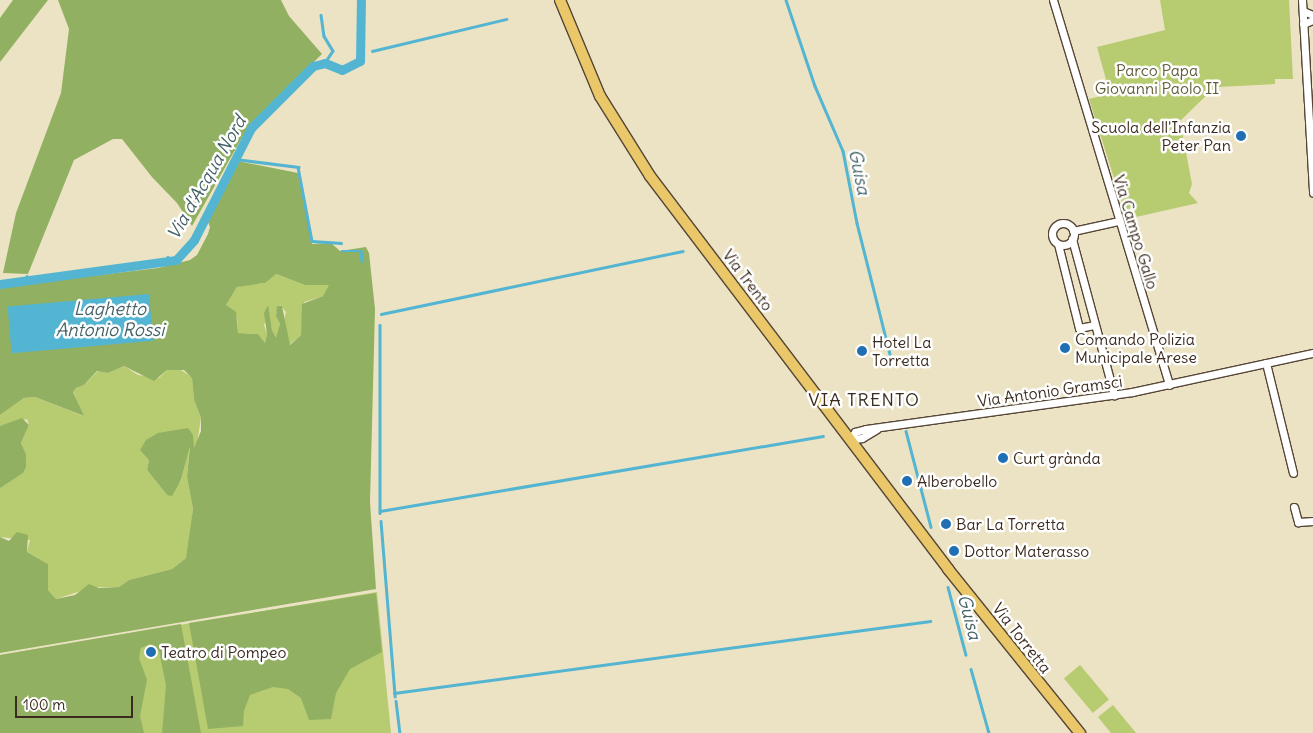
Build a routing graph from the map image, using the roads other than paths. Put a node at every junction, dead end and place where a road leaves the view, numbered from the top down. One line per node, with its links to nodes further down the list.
1 (560, 0): 18 (main road, Via Trento)
2 (1053, 0): 9 (street, Via Campo Gallo)
3 (1302, 0): 4 (street)
4 (1303, 11): 5 (street); 7 (street)
5 (1313, 15)
6 (1313, 20): 7 (street)
7 (1303, 24): 8 (street)
8 (1313, 193)
9 (1118, 221): 10 (street); 16 (street, Via Campo Gallo)
10 (1073, 231): 11 (street); 12 (street)
11 (1072, 239): 12 (street); 13 (street)
12 (1058, 244): 13 (street)
13 (1094, 325): 17 (street)
14 (1313, 353): 15 (street, Via Antonio Gramsci)
15 (1266, 363): 16 (street, Via Antonio Gramsci); 19 (street)
16 (1169, 385): 17 (street, Via Antonio Gramsci)
17 (1114, 395): 18 (street, Via Antonio Gramsci)
18 (849, 440): 22 (main road, Via Trento)
19 (1293, 473)
20 (1294, 507): 21 (street)
21 (1313, 521)
22 (942, 560): 23 (main road, Via Torretta)
23 (1080, 733)

